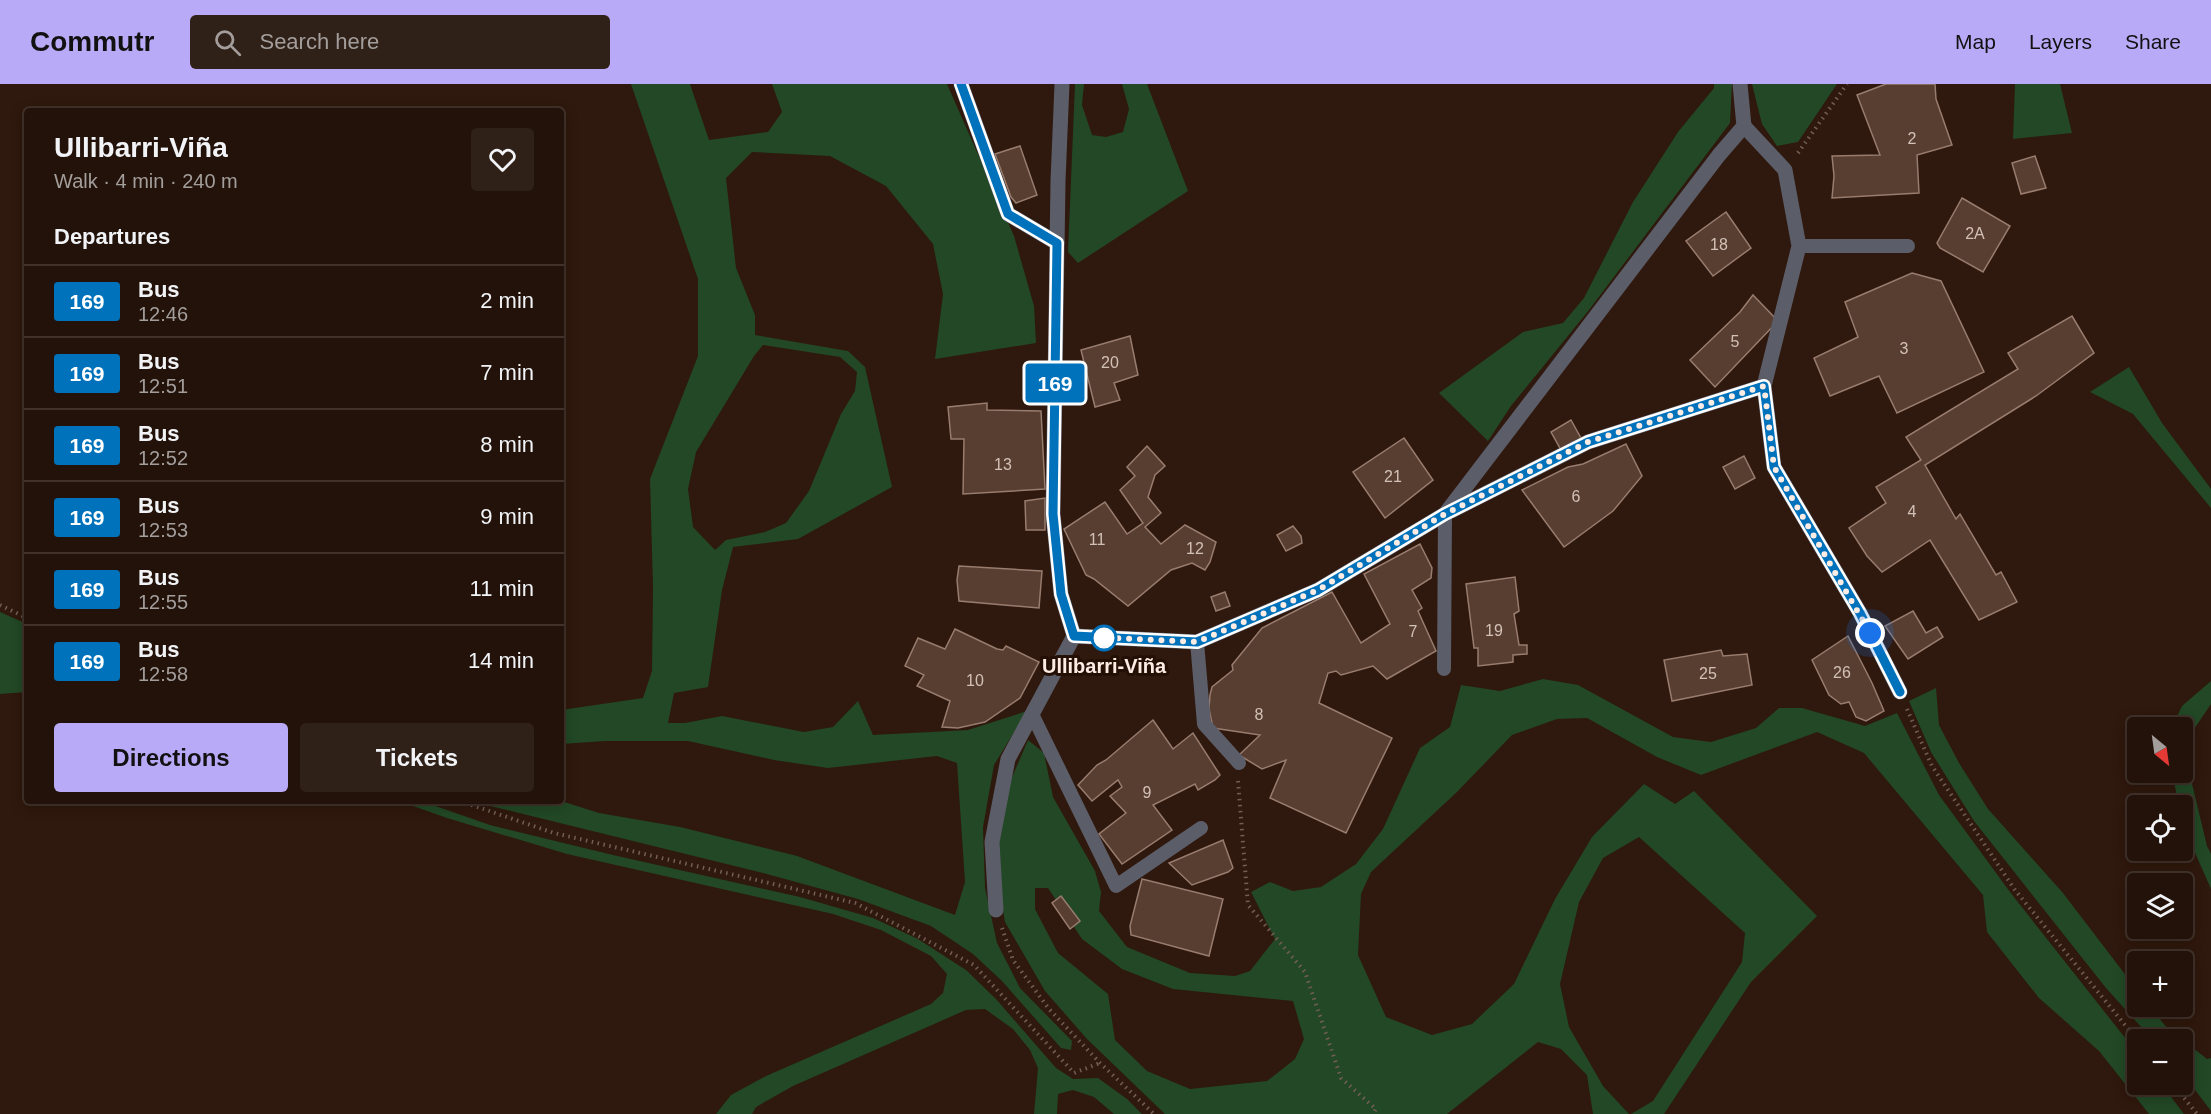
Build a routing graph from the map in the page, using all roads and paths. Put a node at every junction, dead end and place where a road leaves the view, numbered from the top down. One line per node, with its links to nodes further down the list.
1 (961, 84): 9 (street)
2 (1054, 84): 8 (street)
3 (1062, 84): 8 (street)
4 (1740, 84): 6 (street)
5 (1847, 84): 7 (path)
6 (1744, 126): 7 (street); 13 (street)
7 (1785, 171): 10 (street)
8 (1058, 182): 9 (street)
9 (1057, 243): 16 (street)
10 (1799, 246): 11 (lane); 12 (street)
11 (1908, 246)
12 (1764, 386): 13 (street); 19 (street)
13 (1445, 514): 17 (street); 18 (lane)
14 (0, 605): 15 (path)
15 (24, 617)
16 (1074, 636): 17 (street); 20 (street)
17 (1197, 642): 21 (lane)
18 (1444, 669)
19 (1900, 692): 25 (path)
20 (1032, 714): 23 (lane); 24 (street)
21 (1239, 763): 29 (path)
22 (469, 804): 26 (path)
23 (1201, 828)
24 (996, 910): 26 (path)
25 (2128, 1029)
26 (1100, 1063): 28 (path)
27 (2182, 1095): 30 (path)
28 (1154, 1114)
29 (1373, 1114)
30 (2197, 1114)

